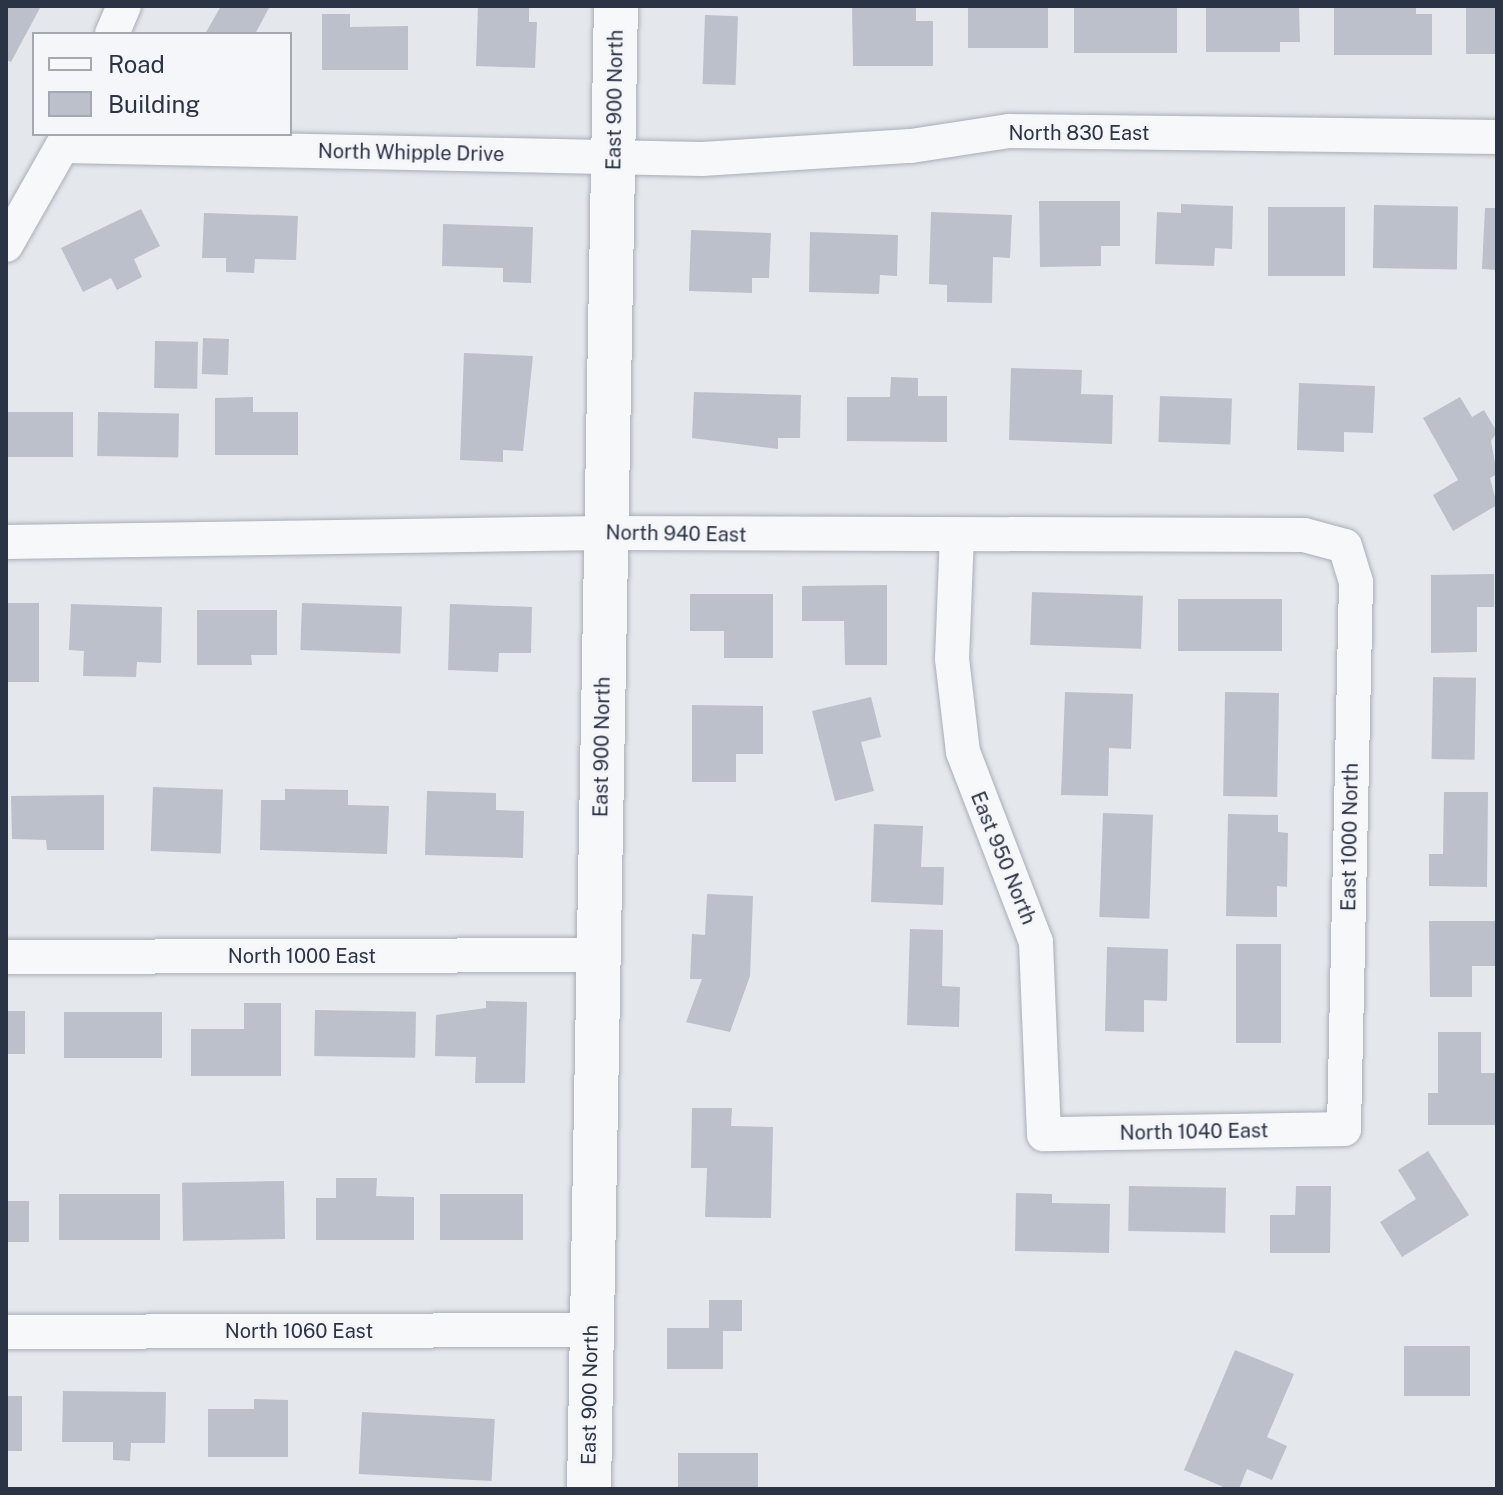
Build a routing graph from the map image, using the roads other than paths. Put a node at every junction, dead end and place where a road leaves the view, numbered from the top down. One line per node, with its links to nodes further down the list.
1 (124, 6): 3 (street)
2 (616, 6): 6 (street, East 900 North)
3 (113, 32)
4 (1497, 137): 6 (street, North 830 East)
5 (66, 140): 6 (street, North Whipple Drive); 7 (street)
6 (614, 157): 8 (street, East 900 North)
7 (6, 245)
8 (606, 533): 9 (street, North 940 East); 10 (street, North 940 East); 12 (street, East 900 North)
9 (957, 536): 11 (street, North 940 East); 15 (street, East 950 North)
10 (6, 542)
11 (1345, 546): 14 (street, East 1000 North)
12 (598, 955): 13 (street, North 1000 East); 16 (street, East 900 North)
13 (6, 957)
14 (1344, 1129): 15 (street, North 1040 East)
15 (1044, 1134)
16 (591, 1330): 17 (street, North 1060 East); 18 (street, East 900 North)
17 (6, 1332)
18 (589, 1489)

